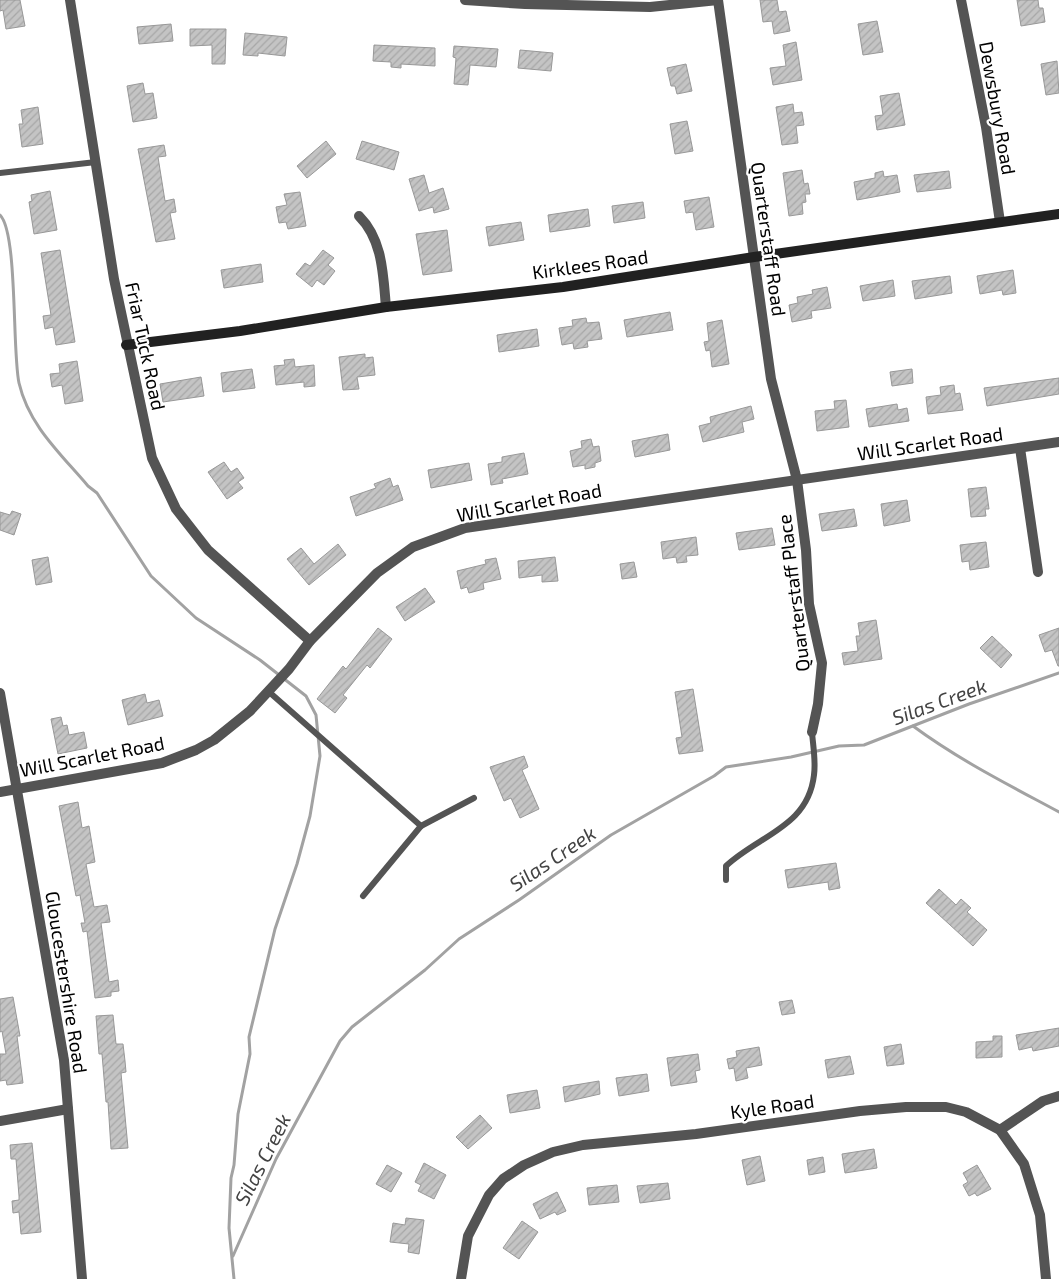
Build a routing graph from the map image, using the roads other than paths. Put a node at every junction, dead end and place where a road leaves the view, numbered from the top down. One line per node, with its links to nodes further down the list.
1 (70, 0): 5 (street, Friar Tuck Road)
2 (465, 0): 3 (street)
3 (718, 0): 10 (street, Quarterstaff Road)
4 (962, 0): 9 (street, Dewsbury Road)
5 (96, 162): 6 (lane); 12 (street, Friar Tuck Road)
6 (0, 173)
7 (1059, 214): 9 (street, Kirklees Road)
8 (359, 216): 11 (street)
9 (1000, 222): 10 (street, Kirklees Road)
10 (754, 257): 11 (street, Kirklees Road); 15 (street, Quarterstaff Road)
11 (386, 307): 12 (street, Kirklees Road)
12 (126, 345): 17 (street, Friar Tuck Road)
13 (1059, 442): 14 (street, Will Scarlet Road)
14 (1020, 448): 15 (street, Will Scarlet Road); 16 (street)
15 (797, 480): 17 (street, Will Scarlet Road); 20 (street, Quarterstaff Place)
16 (1038, 572)
17 (310, 641): 18 (street, Will Scarlet Road)
18 (268, 691): 21 (street, Will Scarlet Road); 24 (lane)
19 (0, 692): 21 (street, Gloucestershire Road)
20 (812, 732): 25 (lane)
21 (17, 789): 22 (street, Will Scarlet Road); 28 (street, Gloucestershire Road)
22 (0, 792)
23 (474, 798): 24 (lane)
24 (421, 826): 26 (lane)
25 (726, 880)
26 (363, 896)
27 (1059, 1096): 30 (street)
28 (68, 1109): 29 (street); 31 (street, Gloucestershire Road)
29 (0, 1121)
30 (1000, 1130): 32 (street, Kyle Road); 33 (street, Kyle Road)
31 (82, 1279)
32 (461, 1279)
33 (1046, 1279)

